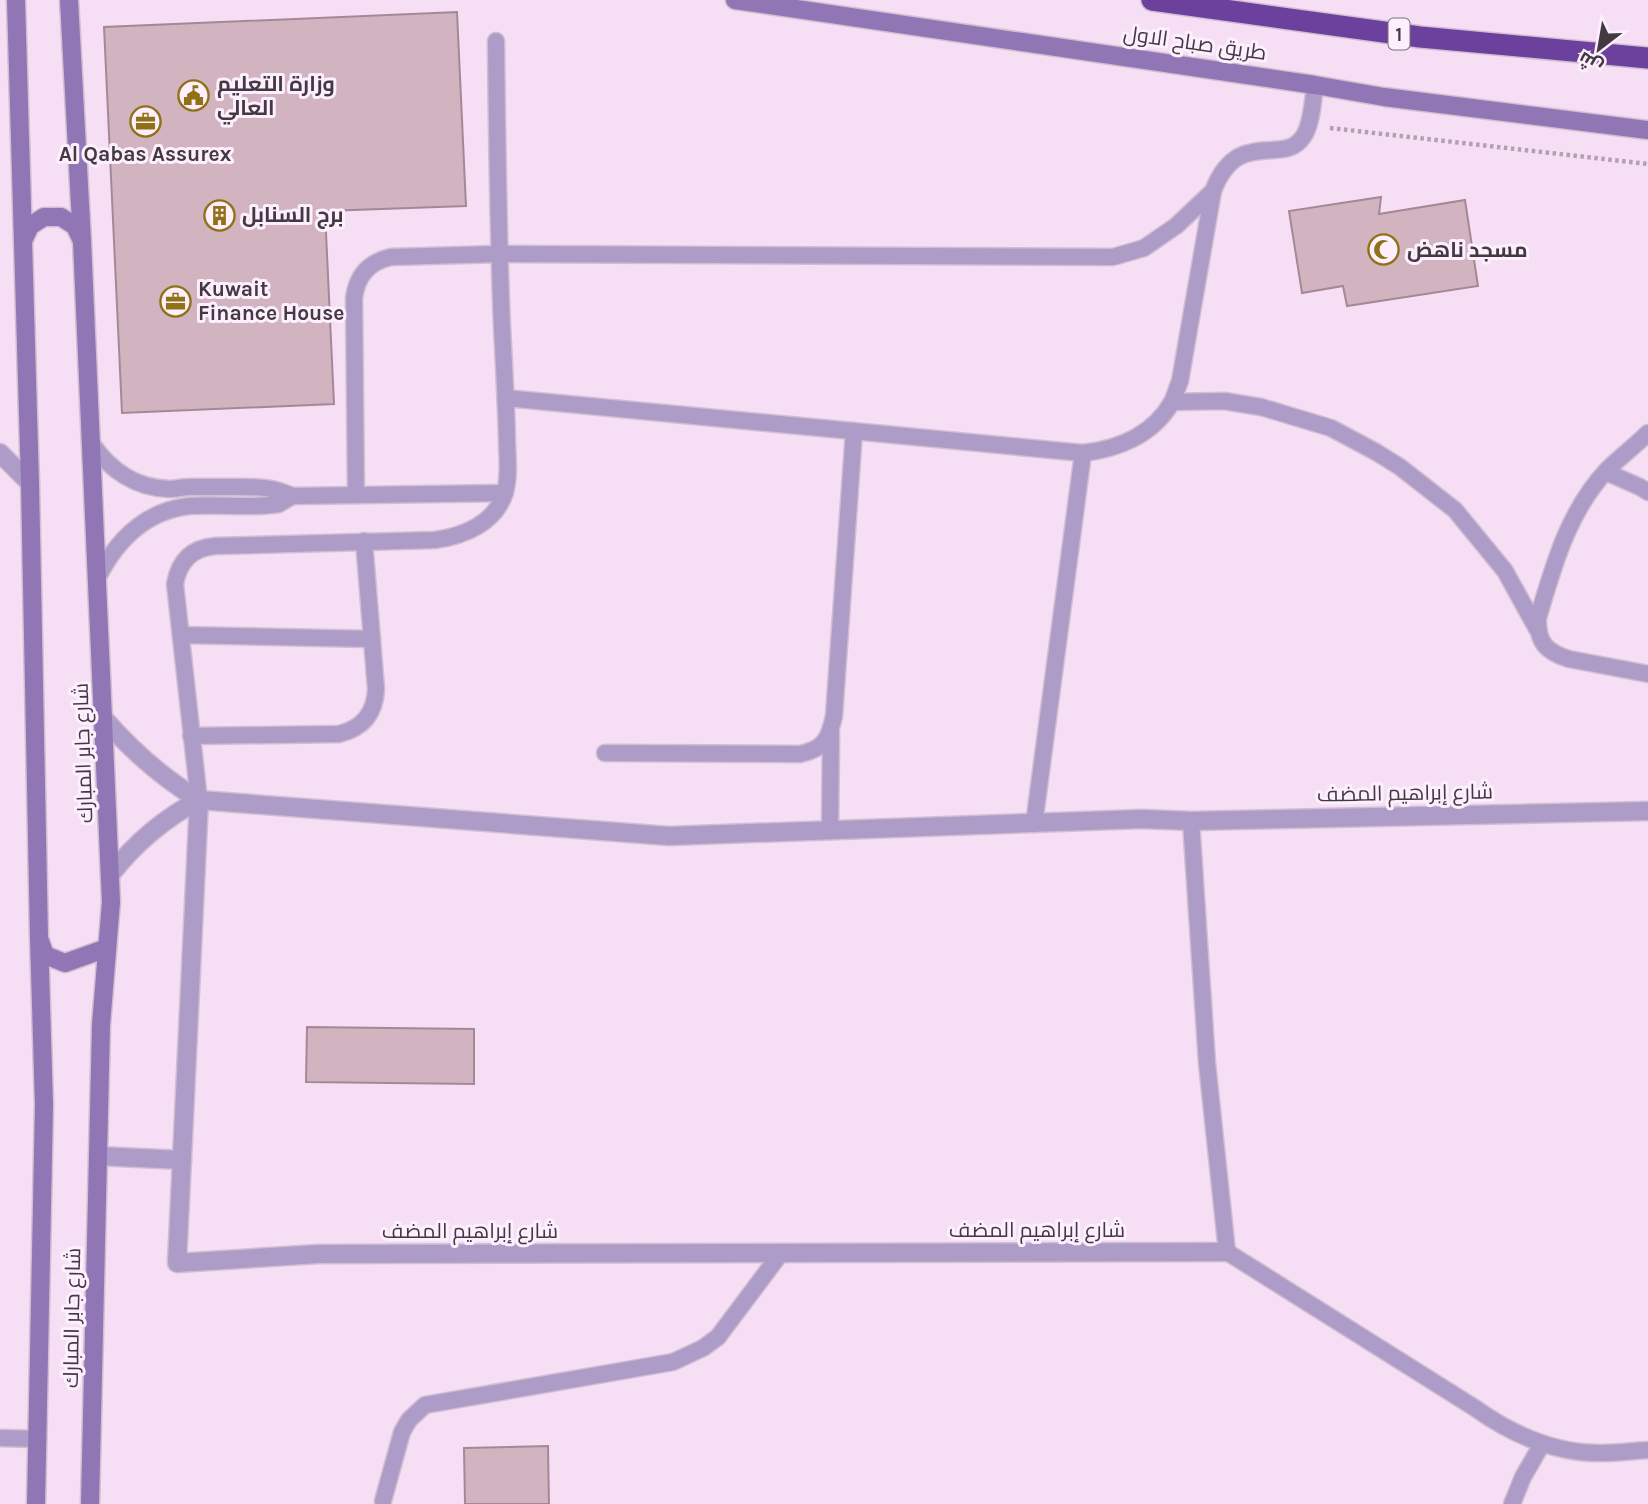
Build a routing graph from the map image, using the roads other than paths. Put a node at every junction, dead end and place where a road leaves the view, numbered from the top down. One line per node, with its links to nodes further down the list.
1 (16, 0): 10 (main road, شارع جابر المبارك)
2 (69, 0): 11 (main road, شارع جابر المبارك)
3 (735, 0): 7 (main road, طريق صباح الاول)
4 (1152, 0): 6 (highway, طريق صباح الاول / 1)
5 (496, 41): 12 (lane)
6 (1648, 58)
7 (1315, 85): 8 (main road, طريق صباح الاول); 9 (lane)
8 (1648, 130)
9 (1213, 191): 12 (lane); 14 (lane)
10 (23, 241): 11 (main road); 21 (main road, شارع جابر المبارك)
11 (82, 241): 17 (main road, شارع جابر المبارك)
12 (499, 254): 13 (lane); 24 (lane)
13 (506, 398): 15 (lane); 23 (lane)
14 (1172, 402): 19 (lane); 28 (lane)
15 (854, 431): 19 (lane); 33 (lane)
16 (1648, 433): 20 (lane)
17 (92, 444): 25 (lane); 27 (main road, شارع جابر المبارك)
18 (0, 453): 21 (street)
19 (1083, 453): 39 (lane)
20 (1606, 472): 22 (lane); 28 (lane)
21 (30, 483): 42 (main road, شارع جابر المبارك)
22 (1648, 492)
23 (505, 493): 24 (lane); 26 (lane)
24 (356, 495): 25 (lane)
25 (292, 496): 27 (lane)
26 (364, 541): 29 (lane); 30 (lane)
27 (98, 577): 32 (main road, شارع جابر المبارك)
28 (1537, 629): 31 (lane)
29 (181, 635): 30 (lane); 34 (lane)
30 (372, 639): 34 (lane)
31 (1648, 674)
32 (104, 720): 36 (street, شارع إبراهيم المضف); 41 (main road, شارع جابر المبارك)
33 (831, 731): 35 (lane); 40 (lane)
34 (191, 736): 36 (lane)
35 (605, 752)
36 (199, 800): 40 (street, شارع إبراهيم المضف); 41 (street); 45 (street, شارع إبراهيم المضف)
37 (1648, 811): 38 (street, شارع إبراهيم المضف)
38 (1191, 821): 39 (street, شارع إبراهيم المضف); 46 (lane)
39 (1034, 824): 40 (street, شارع إبراهيم المضف)
40 (830, 831)
41 (110, 875): 43 (main road, شارع جابر المبارك)
42 (38, 937): 43 (main road); 49 (main road, شارع جابر المبارك)
43 (107, 948): 44 (main road, شارع جابر المبارك)
44 (98, 1156): 45 (street); 54 (main road, شارع جابر المبارك)
45 (182, 1160): 47 (street, شارع إبراهيم المضف)
46 (1227, 1252): 47 (street, شارع إبراهيم المضف); 50 (lane)
47 (781, 1253): 52 (lane)
48 (0, 1438): 49 (lane)
49 (38, 1440): 53 (main road, شارع جابر المبارك)
50 (1542, 1444): 51 (lane); 55 (lane)
51 (1648, 1450)
52 (383, 1502)
53 (36, 1504)
54 (90, 1504)
55 (1512, 1504)

